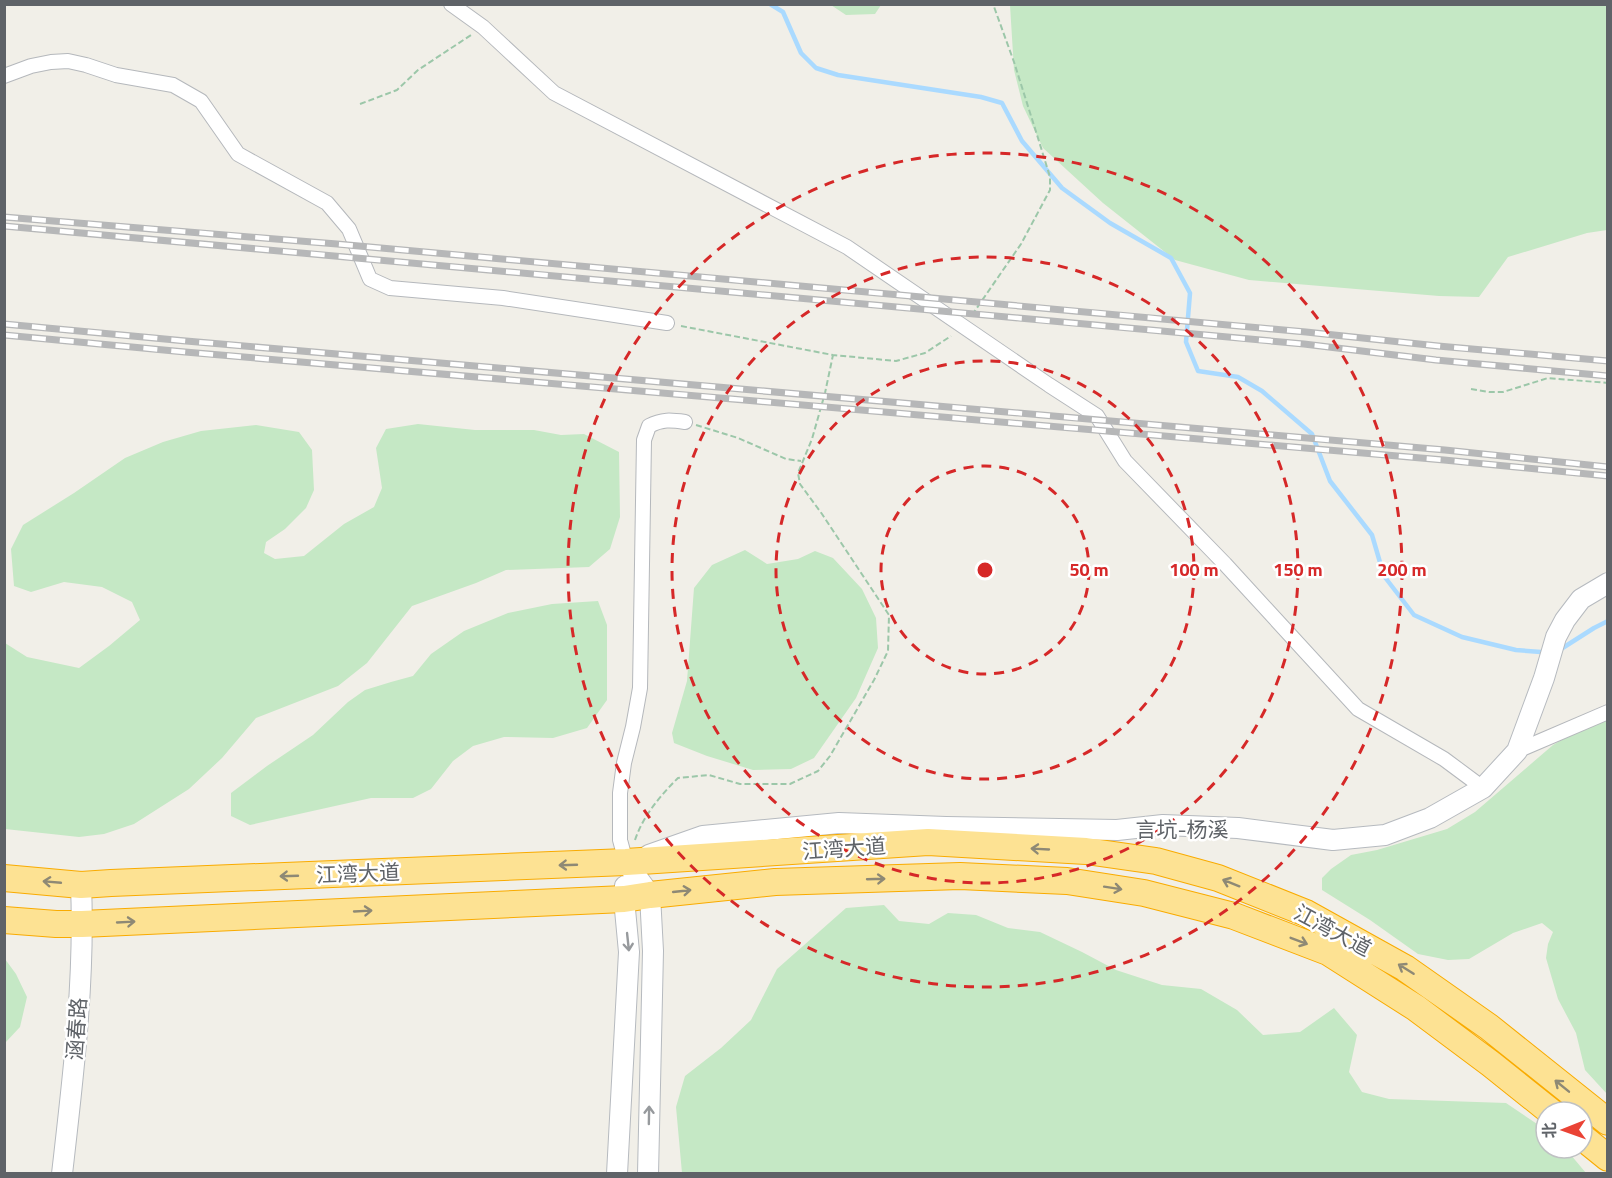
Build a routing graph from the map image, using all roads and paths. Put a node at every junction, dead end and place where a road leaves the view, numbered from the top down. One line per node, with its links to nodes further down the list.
1 (451, 4): 3 (street)
2 (993, 4): 7 (path)
3 (483, 27): 5 (path); 7 (street)
4 (4, 76): 6 (street)
5 (360, 104)
6 (667, 323): 8 (path)
7 (964, 327): 8 (path); 16 (street)
8 (833, 355): 12 (path)
9 (1608, 382): 10 (path)
10 (1471, 389)
11 (685, 422): 12 (path); 17 (street)
12 (802, 461): 17 (path)
13 (1608, 583): 15 (main road, 言坑-杨溪)
14 (1608, 712): 15 (street)
15 (1517, 751): 16 (main road, 言坑-杨溪)
16 (1483, 788): 17 (main road, 言坑-杨溪)
17 (626, 862): 19 (highway, 江湾大道, one-way to 19); 20 (main road); 21 (main road); 25 (highway, 江湾大道, one-way to 17)
18 (4, 878): 19 (highway, 江湾大道, one-way to 18)
19 (81, 885): 23 (main road, 涵春路)
20 (650, 895): 21 (highway, 江湾大道); 24 (highway, 江湾大道, one-way to 24); 30 (main road, one-way to 20)
21 (624, 899): 23 (highway, 江湾大道, one-way to 21); 29 (main road, one-way to 29)
22 (4, 920): 23 (highway, 江湾大道)
23 (82, 924): 28 (main road, 涵春路)
24 (1536, 1100)
25 (1608, 1122)
26 (1594, 1147): 27 (highway)
27 (1608, 1158)
28 (62, 1173)
29 (617, 1173)
30 (648, 1173)

